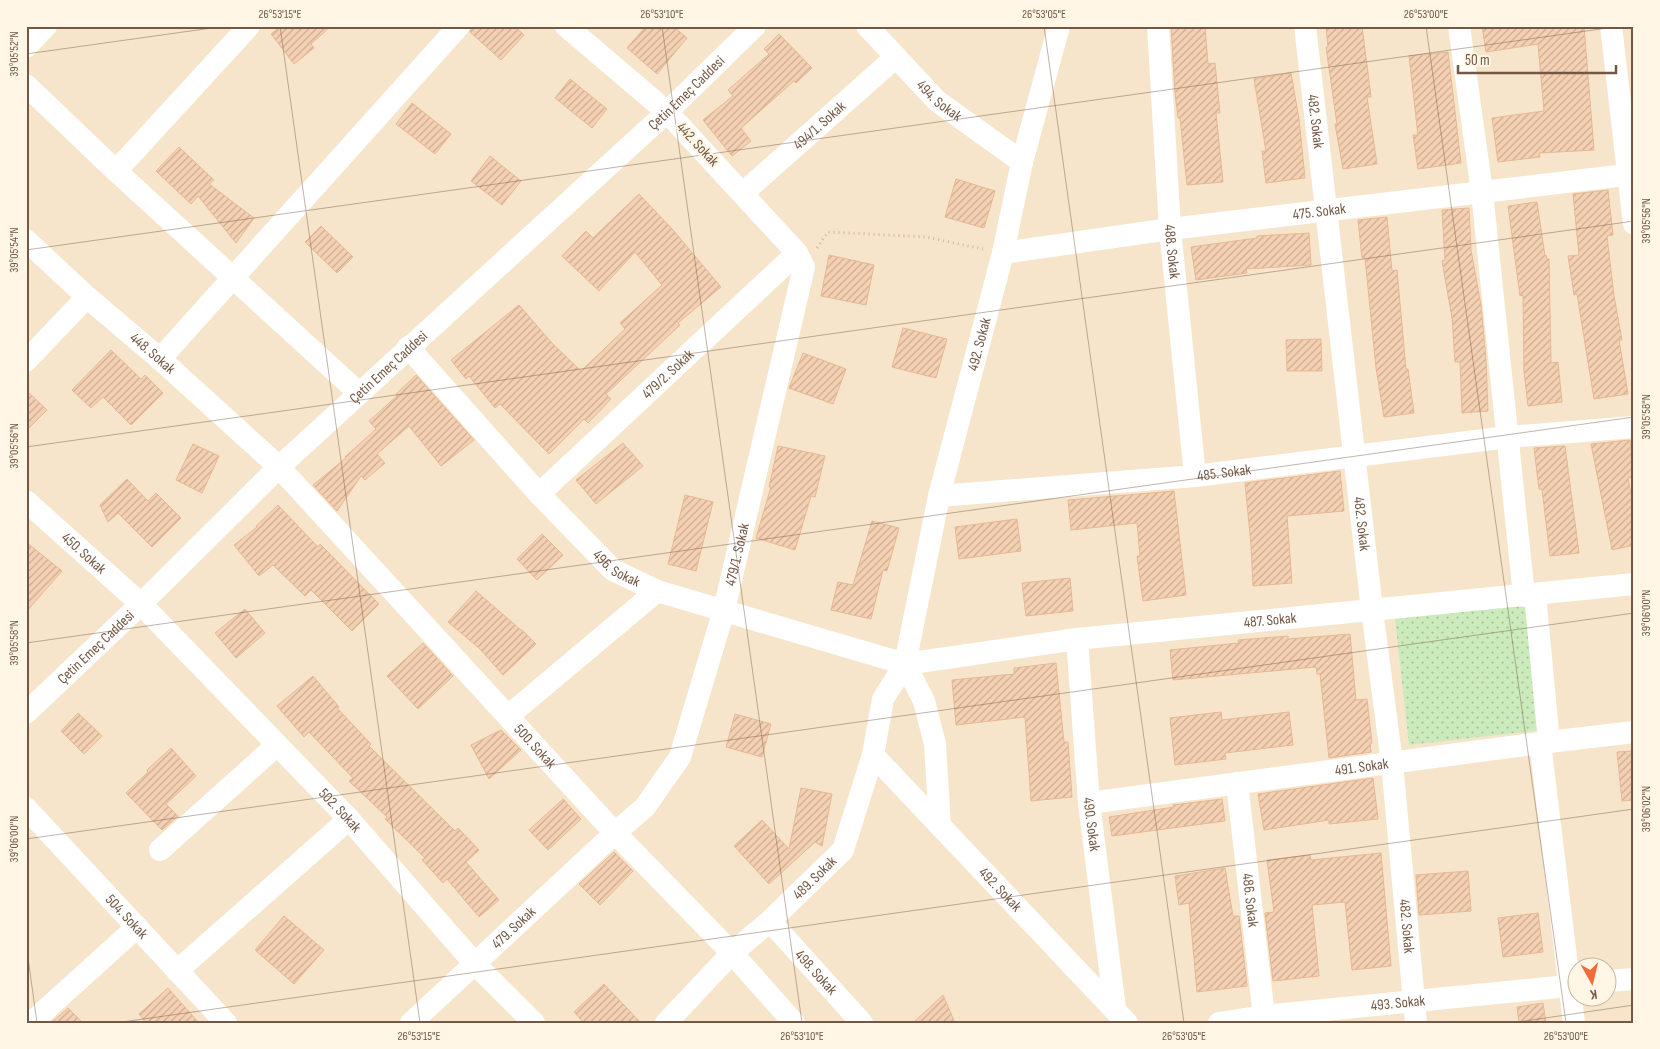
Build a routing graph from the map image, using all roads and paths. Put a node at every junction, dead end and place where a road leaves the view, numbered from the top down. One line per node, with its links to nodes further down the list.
1 (46, 26): 12 (street)
2 (249, 26): 17 (street)
3 (459, 26): 27 (street)
4 (566, 26): 15 (street, 442. Sokak)
5 (755, 26): 15 (street, Çetin Emeç Caddesi)
6 (868, 26): 13 (street, 494. Sokak)
7 (1059, 26): 16 (street, 492. Sokak)
8 (1158, 26): 23 (street, 488. Sokak)
9 (1305, 26): 21 (street, 482. Sokak)
10 (1459, 26): 19 (street)
11 (1611, 26): 18 (street)
12 (26, 47)
13 (896, 57): 16 (street, 494. Sokak); 20 (street, 494/1. Sokak)
14 (26, 85): 17 (street)
15 (667, 112): 20 (street, 442. Sokak); 29 (street, Çetin Emeç Caddesi)
16 (1022, 162): 25 (street, 492. Sokak)
17 (116, 171): 27 (street)
18 (1631, 174): 19 (street, 475. Sokak); 22 (street)
19 (1482, 192): 21 (street, 475. Sokak); 34 (street)
20 (743, 193): 26 (street, 442. Sokak)
21 (1325, 210): 23 (street, 475. Sokak); 35 (street, 482. Sokak)
22 (1634, 224)
23 (1170, 229): 25 (street, 475. Sokak); 37 (street, 488. Sokak)
24 (26, 240): 28 (street, 448. Sokak)
25 (1004, 253): 26 (path); 39 (street, 492. Sokak)
26 (801, 260): 38 (street, 479/2. Sokak); 45 (street, 479/1. Sokak)
27 (233, 277): 30 (street); 32 (street)
28 (87, 296): 30 (street, 448. Sokak); 31 (street)
29 (408, 347): 32 (street, Çetin Emeç Caddesi); 38 (street, 496. Sokak)
30 (160, 359): 36 (street, 448. Sokak)
31 (26, 361)
32 (359, 393): 36 (street, Çetin Emeç Caddesi)
33 (1634, 427): 34 (street, 485. Sokak)
34 (1508, 437): 35 (street, 485. Sokak); 43 (street)
35 (1355, 456): 37 (street, 485. Sokak); 46 (street, 482. Sokak)
36 (279, 467): 44 (street, Çetin Emeç Caddesi); 50 (street, 500. Sokak)
37 (1195, 476): 39 (street, 485. Sokak)
38 (539, 494): 42 (street, 496. Sokak)
39 (939, 496): 48 (street, 492. Sokak)
40 (26, 500): 44 (street, 450. Sokak)
41 (1634, 584): 43 (street, 487. Sokak)
42 (657, 591): 45 (street, 496. Sokak); 50 (street)
43 (1530, 595): 46 (street, 487. Sokak); 52 (street)
44 (141, 604): 49 (street, Çetin Emeç Caddesi); 53 (street, 502. Sokak)
45 (724, 610): 48 (street, 496. Sokak); 61 (street, 479/1. Sokak)
46 (1372, 610): 47 (street, 487. Sokak); 55 (street, 482. Sokak)
47 (1077, 640): 48 (street, 487. Sokak); 57 (street, 490. Sokak)
48 (905, 664): 54 (street, 489. Sokak); 60 (street)
49 (26, 713)
50 (508, 716): 61 (street, 500. Sokak)
51 (1634, 732): 52 (street, 491. Sokak)
52 (1544, 743): 55 (street, 491. Sokak); 66 (street)
53 (278, 745): 59 (street, 502. Sokak); 62 (street)
54 (873, 755): 60 (street, 492. Sokak); 63 (street, 489. Sokak)
55 (1392, 763): 56 (street, 491. Sokak); 73 (street, 482. Sokak)
56 (1237, 783): 57 (street, 491. Sokak); 75 (street, 486. Sokak)
57 (1089, 803): 74 (street, 490. Sokak)
58 (26, 808): 64 (street, 504. Sokak)
59 (349, 819): 67 (street, 502. Sokak); 68 (street)
60 (940, 826): 74 (street, 492. Sokak)
61 (615, 832): 65 (street, 500. Sokak); 67 (street, 479. Sokak)
62 (160, 850)
63 (770, 921): 65 (street, 489. Sokak); 83 (street, 498. Sokak)
64 (137, 927): 68 (street, 504. Sokak); 77 (street)
65 (732, 953): 81 (street, 489. Sokak); 82 (street, 500. Sokak)
66 (1570, 956)
67 (475, 964): 79 (street, 479. Sokak); 80 (street, 502. Sokak)
68 (177, 971): 78 (street, 504. Sokak)
69 (1634, 979): 70 (street)
70 (1618, 981)
71 (1568, 986): 73 (street, 493. Sokak)
72 (1574, 1006): 85 (street)
73 (1415, 1012): 76 (street, 493. Sokak)
74 (1121, 1016)
75 (1264, 1016): 76 (street, 493. Sokak); 84 (street, 493. Sokak)
76 (1315, 1017)
77 (31, 1023)
78 (226, 1023)
79 (411, 1023)
80 (534, 1023)
81 (666, 1023)
82 (794, 1023)
83 (862, 1023)
84 (1219, 1023)
85 (1574, 1023)

